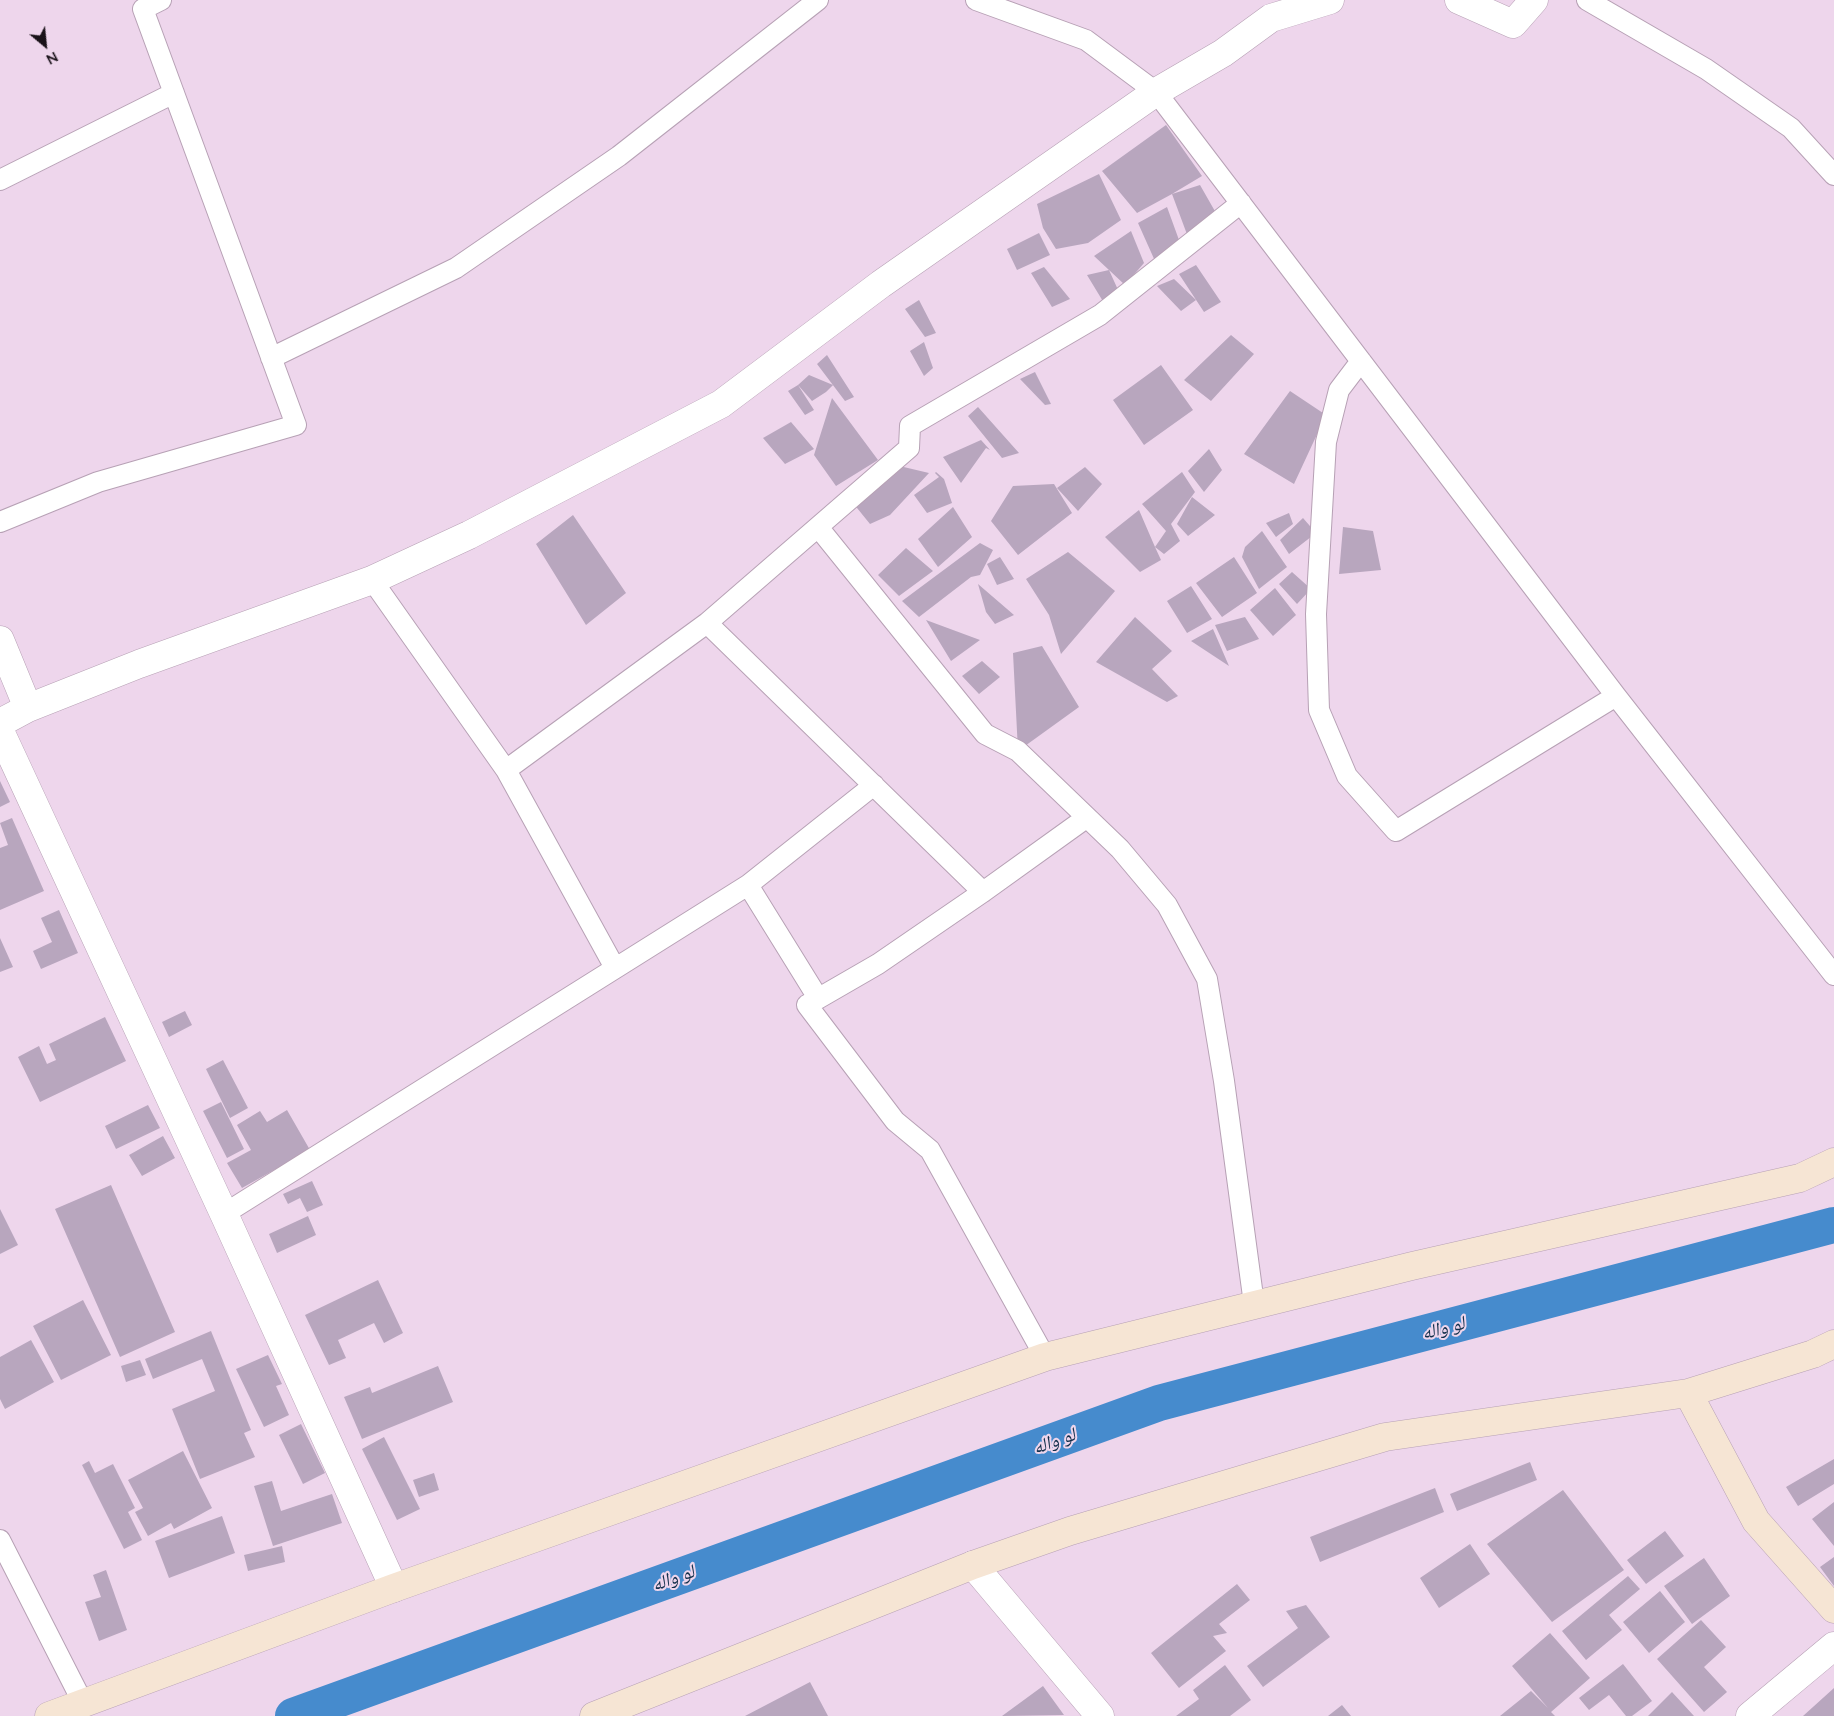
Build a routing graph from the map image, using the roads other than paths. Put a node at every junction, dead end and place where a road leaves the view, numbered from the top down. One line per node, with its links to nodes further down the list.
1 (161, 0): 9 (lane)
2 (818, 0): 13 (lane)
3 (976, 0): 8 (lane)
4 (1330, 0): 8 (street)
5 (1459, 0): 6 (street)
6 (1534, 0)
7 (1587, 0): 10 (lane)
8 (1156, 92): 12 (lane); 17 (street)
9 (174, 93): 11 (lane); 13 (lane)
10 (1834, 175)
11 (0, 180)
12 (1241, 203): 14 (lane); 16 (lane)
13 (271, 358): 15 (lane)
14 (1361, 361): 20 (lane); 20 (lane)
15 (0, 522)
16 (818, 527): 18 (lane); 26 (lane)
17 (372, 580): 21 (street); 24 (lane)
18 (707, 623): 24 (lane); 25 (lane)
19 (0, 640): 21 (street)
20 (1616, 696): 30 (lane)
21 (28, 708): 22 (street)
22 (0, 723)
23 (0, 731): 33 (street)
24 (506, 770): 29 (lane)
25 (874, 785): 27 (lane); 28 (lane)
26 (1086, 818): 28 (lane); 34 (lane)
27 (748, 885): 29 (lane); 31 (lane)
28 (983, 892): 31 (lane)
29 (615, 968): 33 (lane)
30 (1834, 975)
31 (818, 998): 36 (lane)
32 (1834, 1162): 34 (street)
33 (224, 1214): 40 (street)
34 (1254, 1304): 36 (street)
35 (1834, 1344): 37 (street)
36 (1045, 1357): 40 (street)
37 (1688, 1393): 39 (street); 41 (street)
38 (0, 1540): 43 (lane)
39 (973, 1565): 44 (street); 46 (street)
40 (394, 1588): 43 (street)
41 (1834, 1609)
42 (1834, 1646): 47 (street)
43 (82, 1704): 45 (street)
44 (609, 1713)
45 (49, 1716)
46 (1100, 1716)
47 (1750, 1716)

